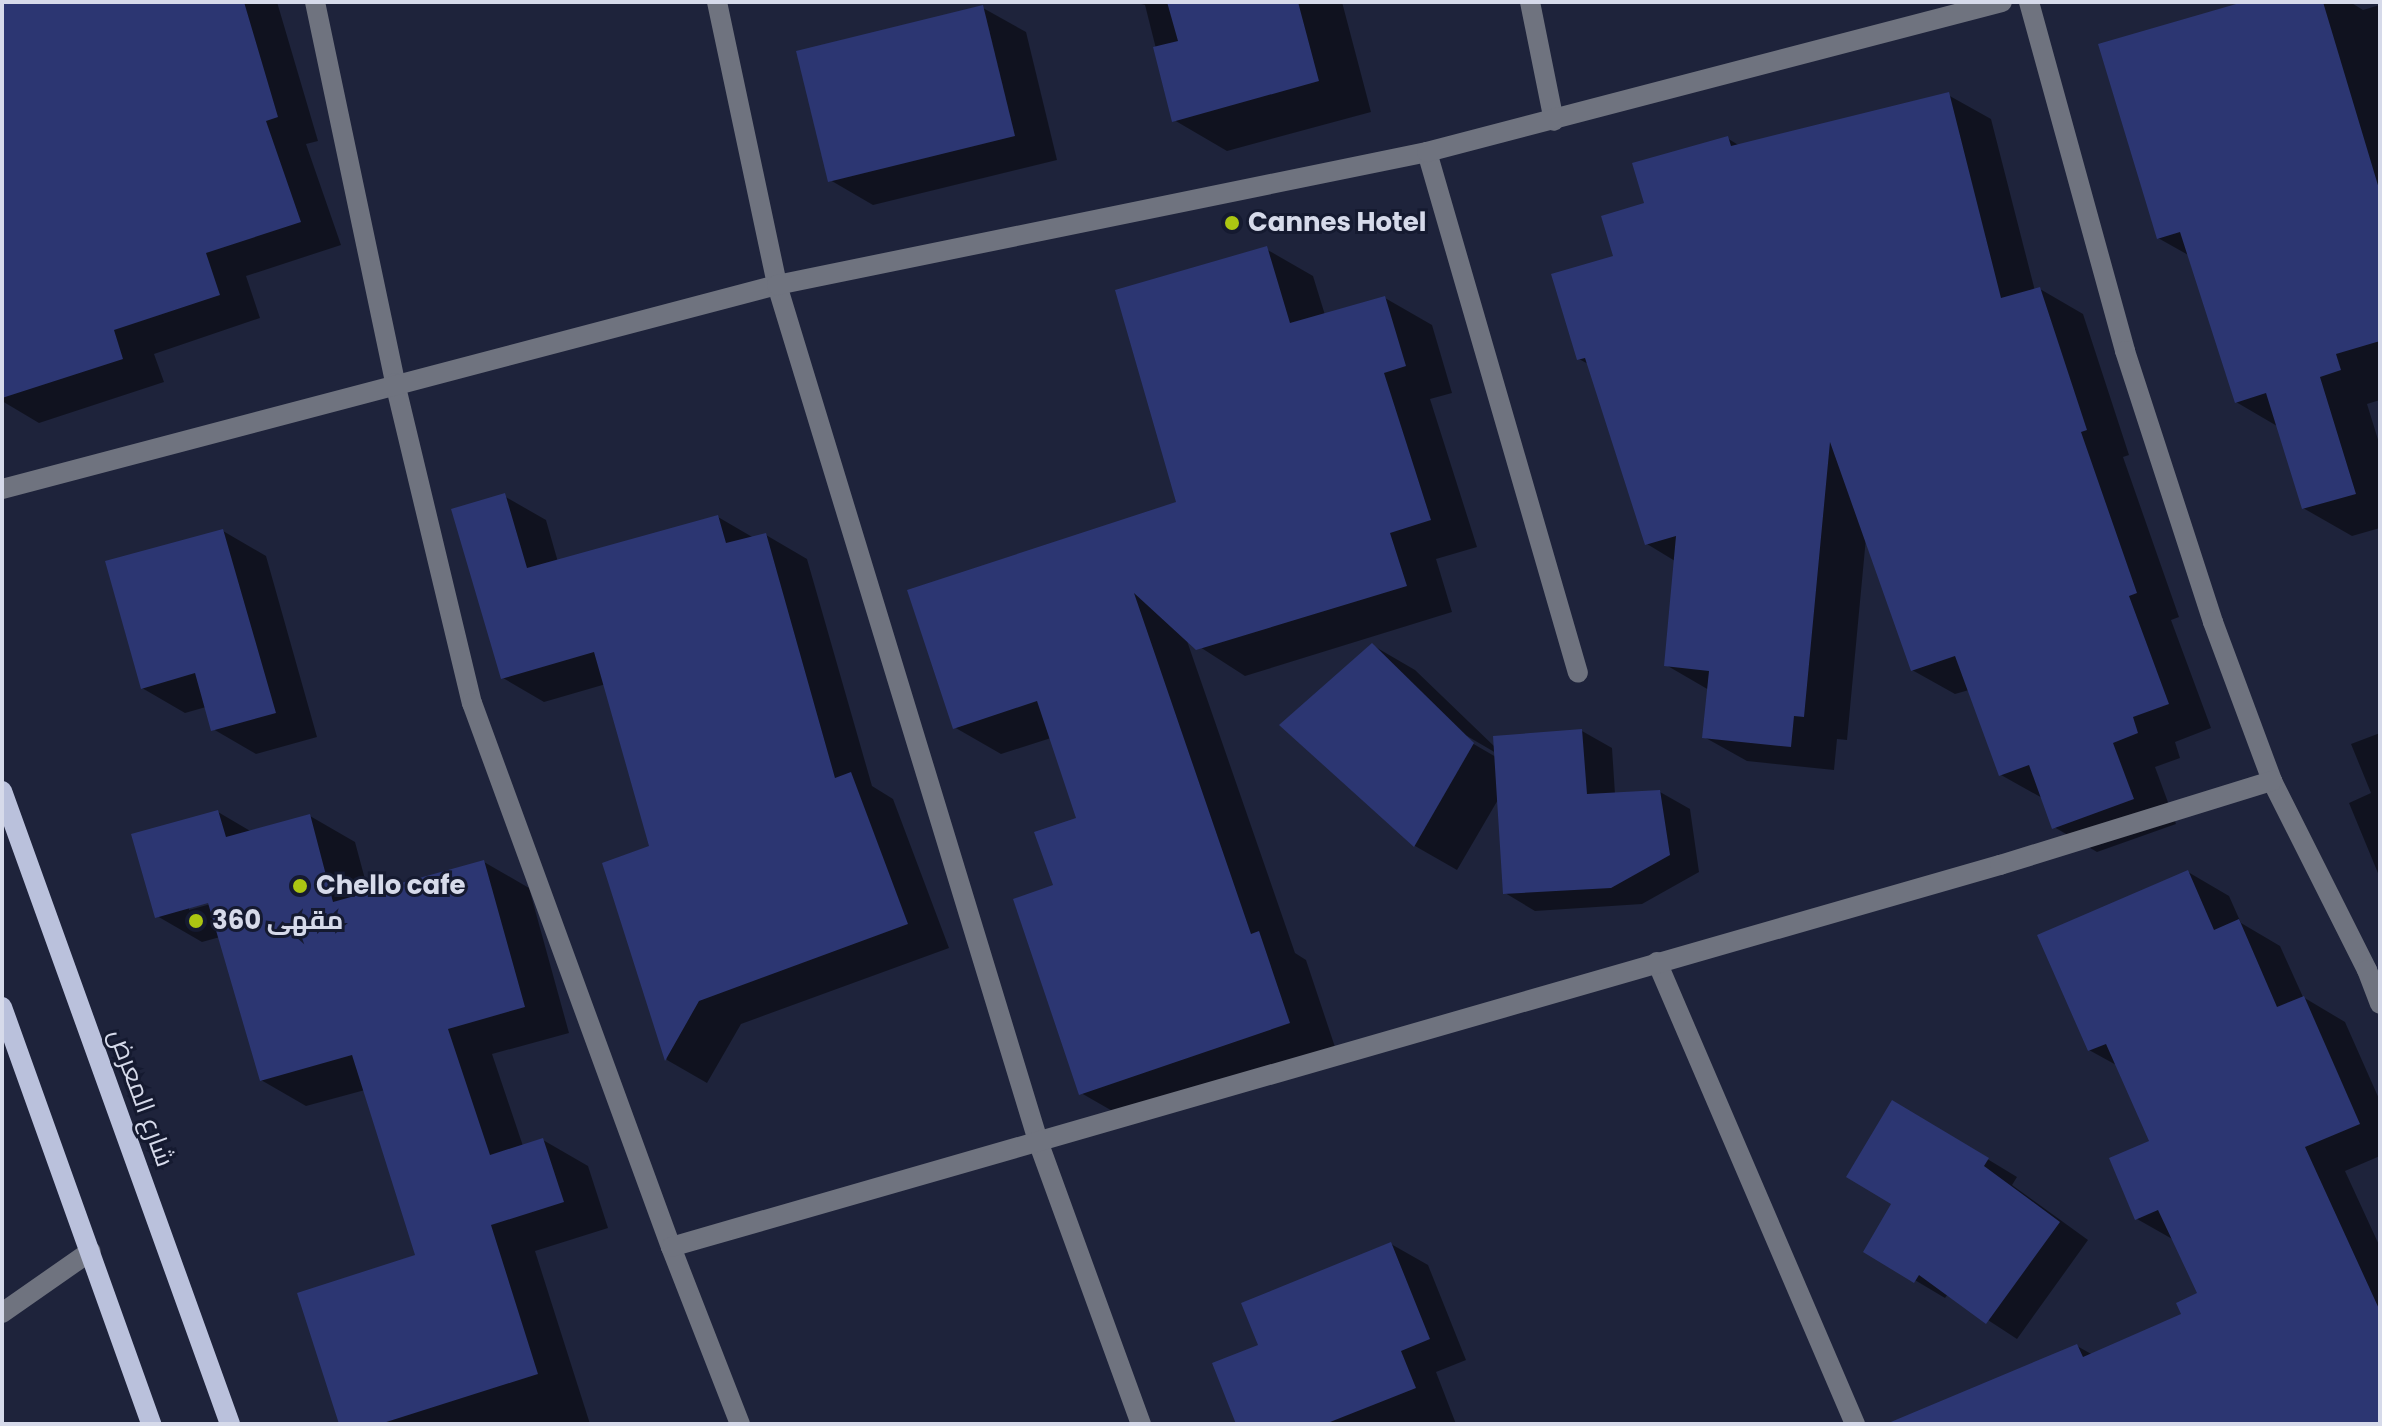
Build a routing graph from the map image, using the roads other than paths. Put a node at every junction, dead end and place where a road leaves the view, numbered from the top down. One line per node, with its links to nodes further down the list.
1 (315, 2): 9 (street)
2 (717, 2): 8 (street)
3 (1530, 2): 6 (street)
4 (2002, 2): 6 (street)
5 (2029, 2): 12 (street)
6 (1554, 121): 7 (street)
7 (1427, 152): 8 (street); 11 (street)
8 (777, 285): 9 (street); 17 (street)
9 (395, 383): 10 (street); 18 (street)
10 (2, 489)
11 (1578, 673)
12 (2272, 781): 14 (street); 15 (street)
13 (2, 791): 22 (main road, شارع المعرض)
14 (1657, 962): 17 (street); 25 (street)
15 (2380, 1004)
16 (2, 1007): 19 (main road)
17 (1039, 1144): 18 (street); 24 (street)
18 (671, 1247): 23 (street)
19 (91, 1251): 20 (street); 21 (main road)
20 (2, 1313)
21 (151, 1424)
22 (230, 1424)
23 (740, 1424)
24 (1141, 1424)
25 (1855, 1424)

